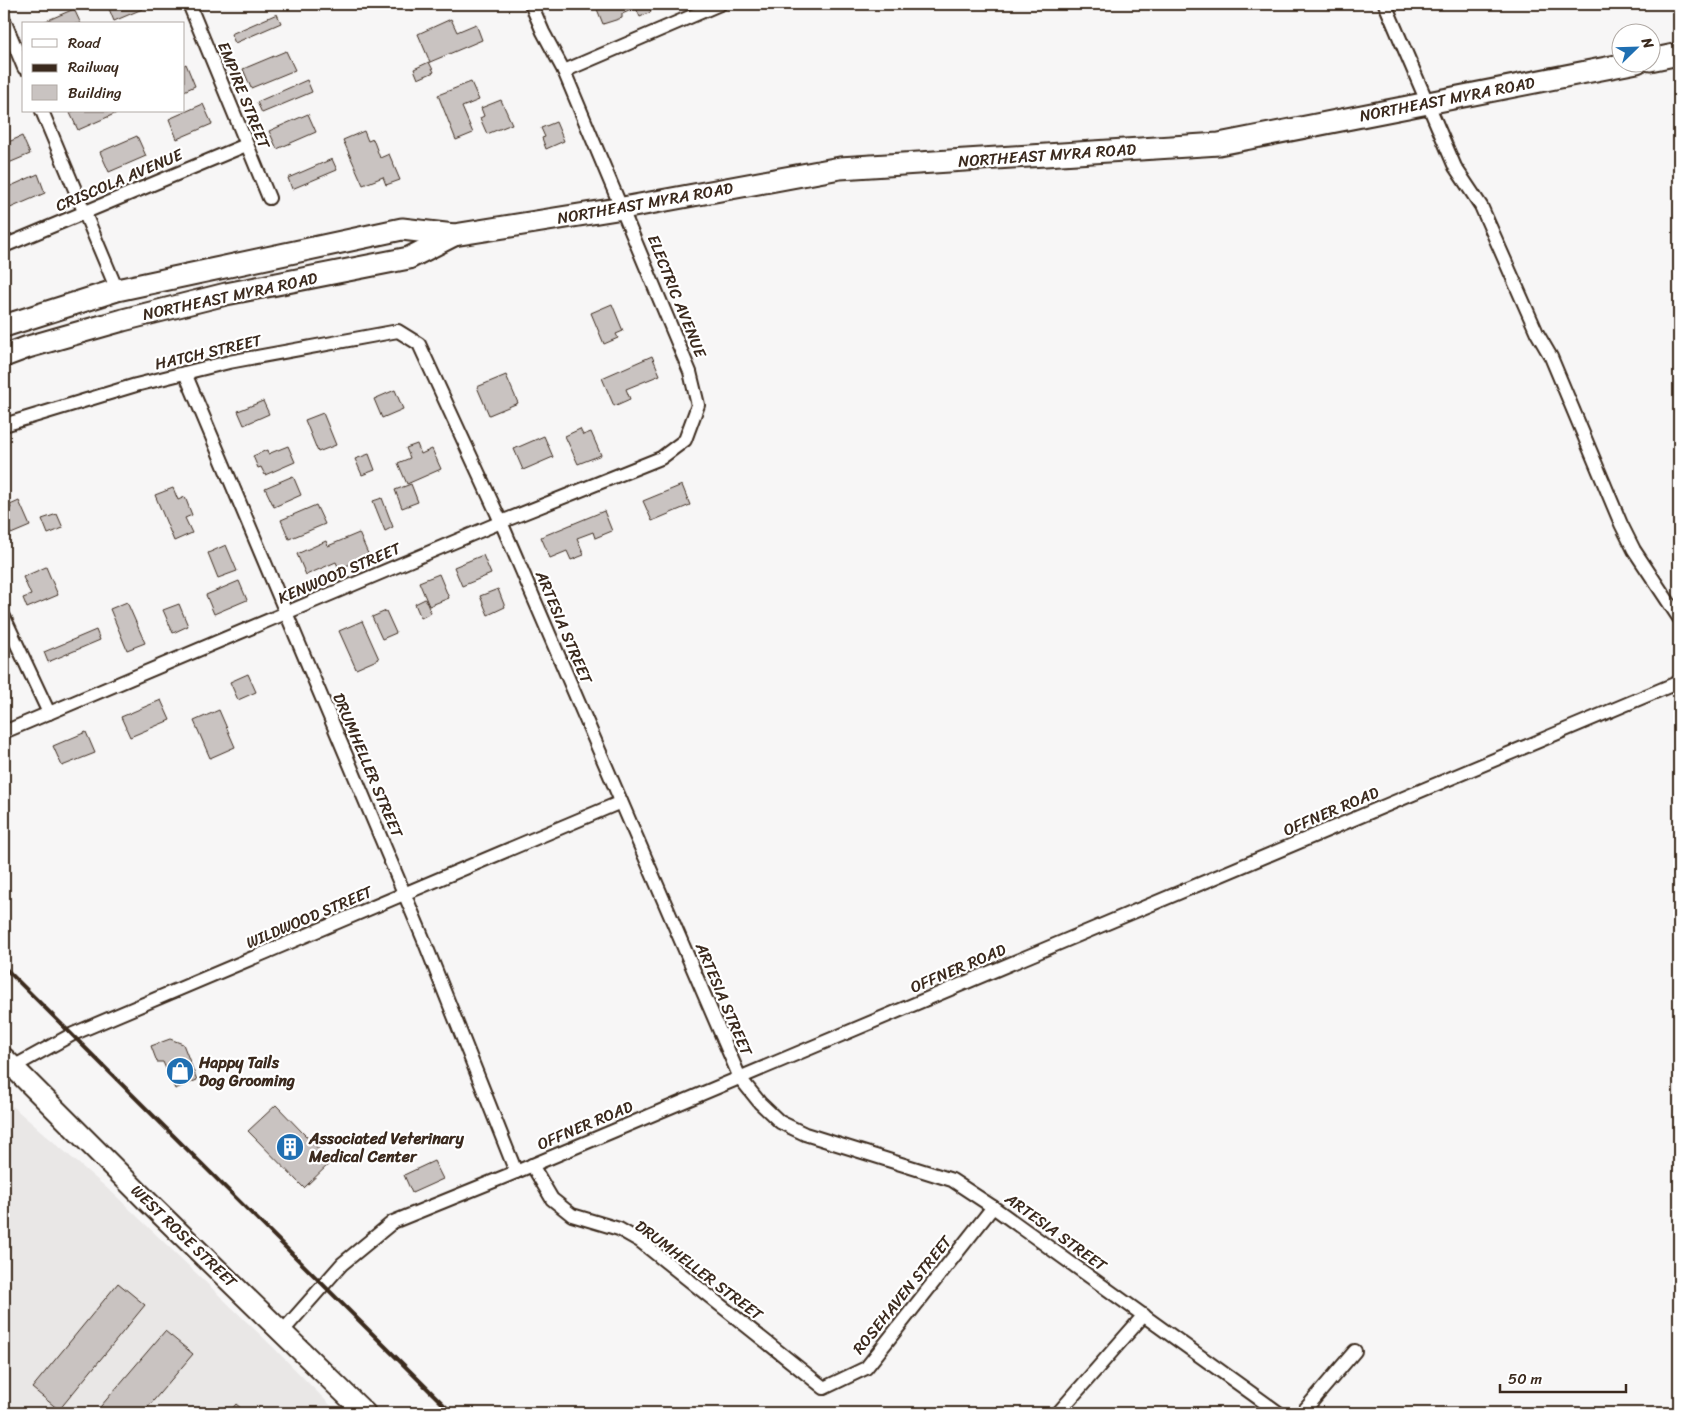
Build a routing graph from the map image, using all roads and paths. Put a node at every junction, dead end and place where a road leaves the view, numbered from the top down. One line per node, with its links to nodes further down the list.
1 (189, 4): 13 (street, EMPIRE STREET)
2 (531, 4): 10 (street, ELECTRIC AVENUE)
3 (720, 4): 10 (street)
4 (1385, 4): 11 (street)
5 (4, 20): 8 (street)
6 (1679, 54): 7 (highway)
7 (1660, 58)
8 (22, 63)
9 (1610, 67): 11 (highway, NORTHEAST MYRA ROAD)
10 (564, 71): 15 (street, ELECTRIC AVENUE)
11 (1427, 103): 15 (highway, NORTHEAST MYRA ROAD); 29 (street)
12 (42, 112): 16 (street)
13 (246, 145): 14 (street, EMPIRE STREET); 16 (street, CRISCOLA AVENUE)
14 (270, 198)
15 (623, 208): 17 (highway, NORTHEAST MYRA ROAD); 25 (street, ELECTRIC AVENUE)
16 (84, 212): 18 (street, CRISCOLA AVENUE); 19 (street)
17 (454, 235): 19 (highway, NORTHEAST MYRA ROAD); 22 (highway, NORTHEAST MYRA ROAD)
18 (4, 246)
19 (116, 290): 20 (highway, NORTHEAST MYRA ROAD)
20 (4, 326)
21 (419, 344): 23 (street, HATCH STREET); 26 (street, ARTESIA STREET)
22 (4, 356)
23 (185, 373): 24 (street, HATCH STREET); 27 (street, DRUMHELLER STREET)
24 (4, 425)
25 (685, 440): 26 (street, KENWOOD STREET)
26 (501, 522): 27 (street, KENWOOD STREET); 33 (street, ARTESIA STREET)
27 (286, 613): 31 (street, KENWOOD STREET); 34 (street, DRUMHELLER STREET)
28 (4, 617): 31 (street)
29 (1679, 618)
30 (1679, 682): 36 (street, OFFNER ROAD)
31 (49, 713): 32 (street, KENWOOD STREET)
32 (4, 732)
33 (621, 802): 34 (street, WILDWOOD STREET); 36 (street, ARTESIA STREET)
34 (404, 894): 35 (street, WILDWOOD STREET); 38 (street, DRUMHELLER STREET)
35 (8, 1062): 41 (main road, WEST ROSE STREET)
36 (740, 1078): 37 (street, OFFNER ROAD); 39 (street, ARTESIA STREET)
37 (532, 1166): 38 (street, OFFNER ROAD); 43 (street, DRUMHELLER STREET)
38 (516, 1172): 41 (street, OFFNER ROAD)
39 (994, 1207): 40 (street, ARTESIA STREET); 43 (street, ROSEHAVEN STREET)
40 (1144, 1315): 45 (street); 46 (street, ARTESIA STREET)
41 (282, 1332): 44 (main road, WEST ROSE STREET)
42 (1355, 1351): 47 (street)
43 (824, 1388)
44 (364, 1413)
45 (1058, 1413)
46 (1279, 1413)
47 (1302, 1413)

